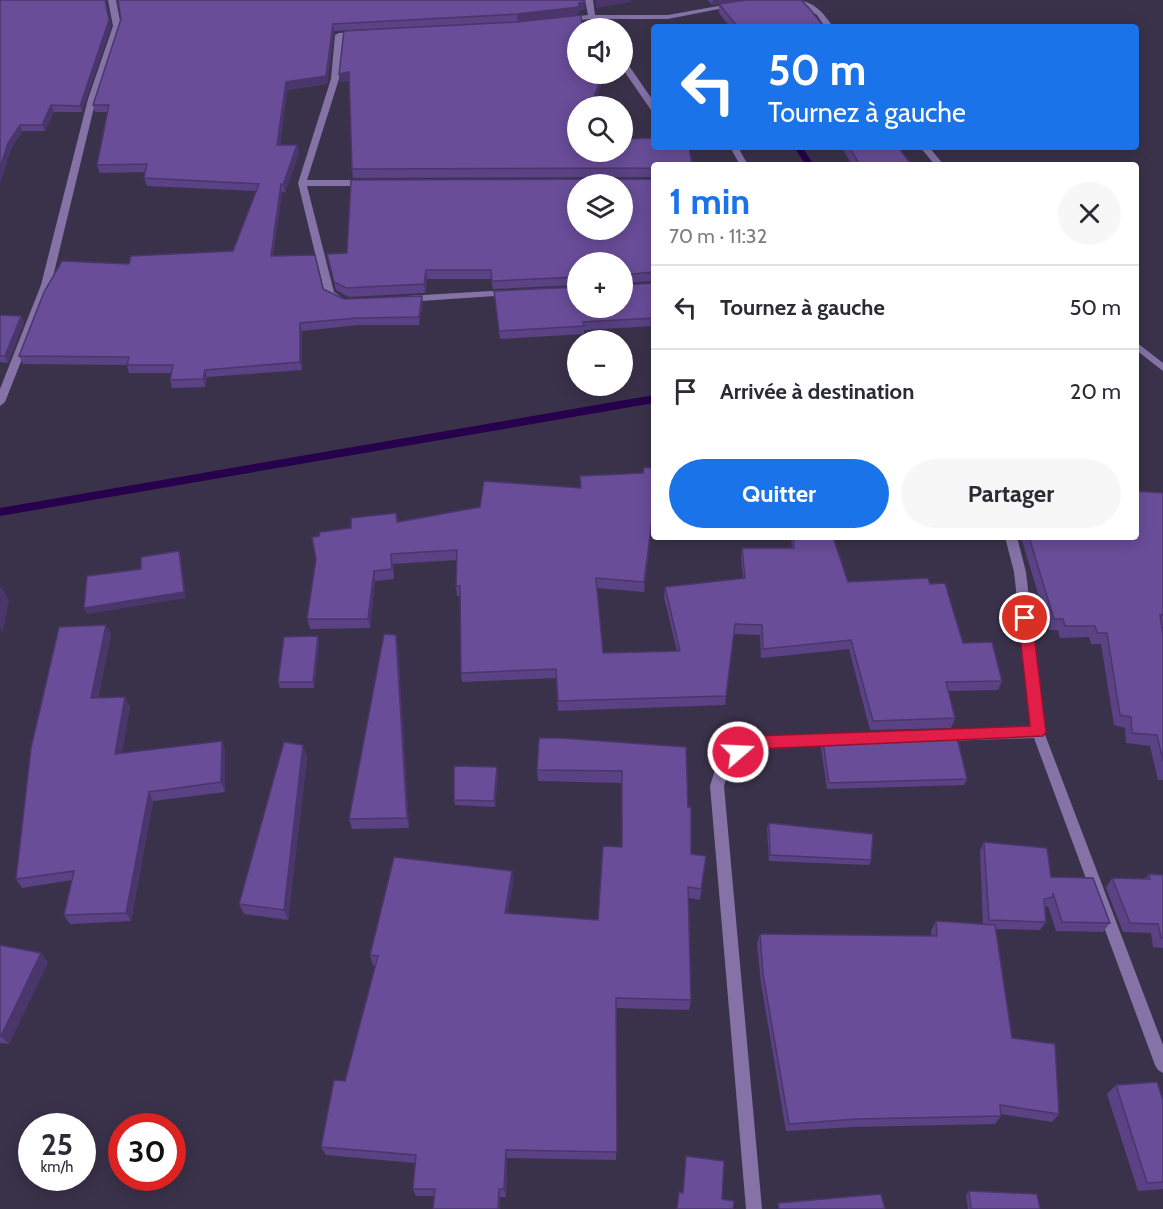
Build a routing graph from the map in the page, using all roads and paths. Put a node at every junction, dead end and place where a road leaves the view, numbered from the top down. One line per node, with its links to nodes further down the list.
1 (112, 0): 20 (street)
2 (589, 0): 5 (street)
3 (798, 0): 7 (street)
4 (739, 5): 5 (street)
5 (591, 17): 6 (street)
6 (560, 21)
7 (827, 24)
8 (363, 33): 13 (street)
9 (633, 78): 10 (street)
10 (651, 104)
11 (927, 150): 12 (street)
12 (937, 162)
13 (302, 183): 14 (street); 17 (street)
14 (383, 183)
15 (520, 293): 16 (street)
16 (393, 299)
17 (346, 302)
18 (1139, 348): 19 (street)
19 (1163, 368)
20 (0, 402)
21 (1012, 540): 22 (street)
22 (1038, 732): 23 (street); 24 (street)
23 (1163, 1065)
24 (754, 1209)

